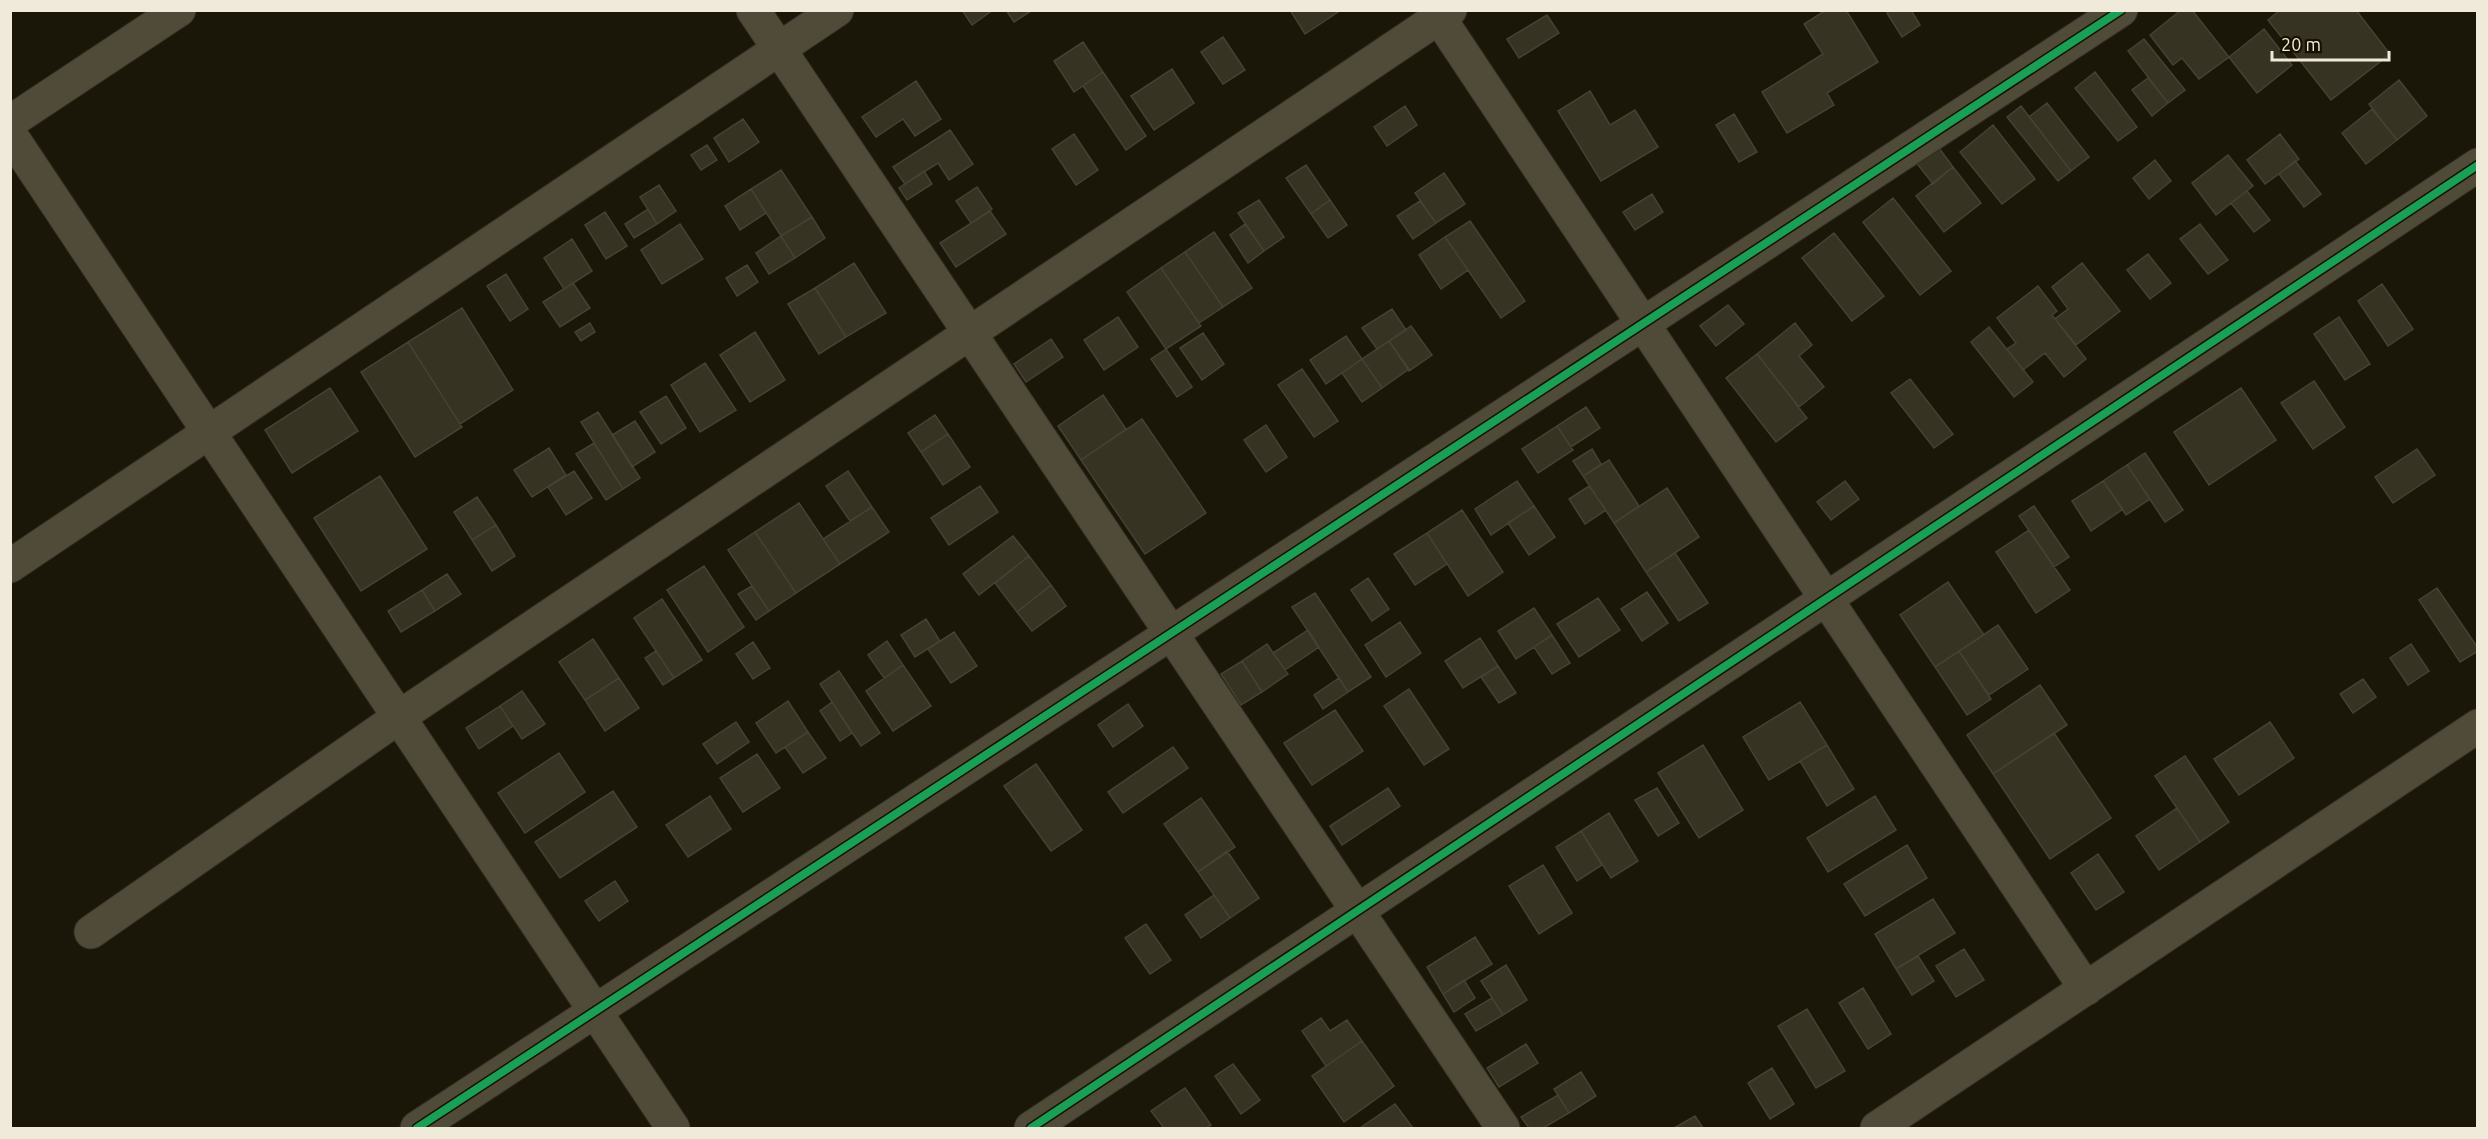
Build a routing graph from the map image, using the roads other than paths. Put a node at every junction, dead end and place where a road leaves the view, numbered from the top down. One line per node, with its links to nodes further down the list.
1 (179, 10): 7 (street)
2 (753, 10): 6 (street)
3 (837, 10): 6 (street)
4 (2121, 10): 10 (street)
5 (1441, 13): 10 (street); 11 (street)
6 (779, 50): 11 (street); 12 (street)
7 (10, 122)
8 (10, 134): 12 (street)
9 (2478, 165): 14 (street)
10 (1642, 324): 14 (street); 15 (street)
11 (970, 333): 15 (street); 16 (street)
12 (209, 432): 13 (street); 16 (street)
13 (10, 566)
14 (1826, 599): 18 (street); 20 (street)
15 (1171, 633): 18 (street); 21 (street)
16 (399, 717): 19 (street); 21 (street)
17 (2478, 726): 20 (street)
18 (1357, 911): 24 (street); 25 (street)
19 (91, 932)
20 (2086, 989): 26 (street)
21 (594, 1011): 22 (street); 23 (street)
22 (417, 1128)
23 (673, 1128)
24 (1031, 1128)
25 (1503, 1128)
26 (1877, 1128)

